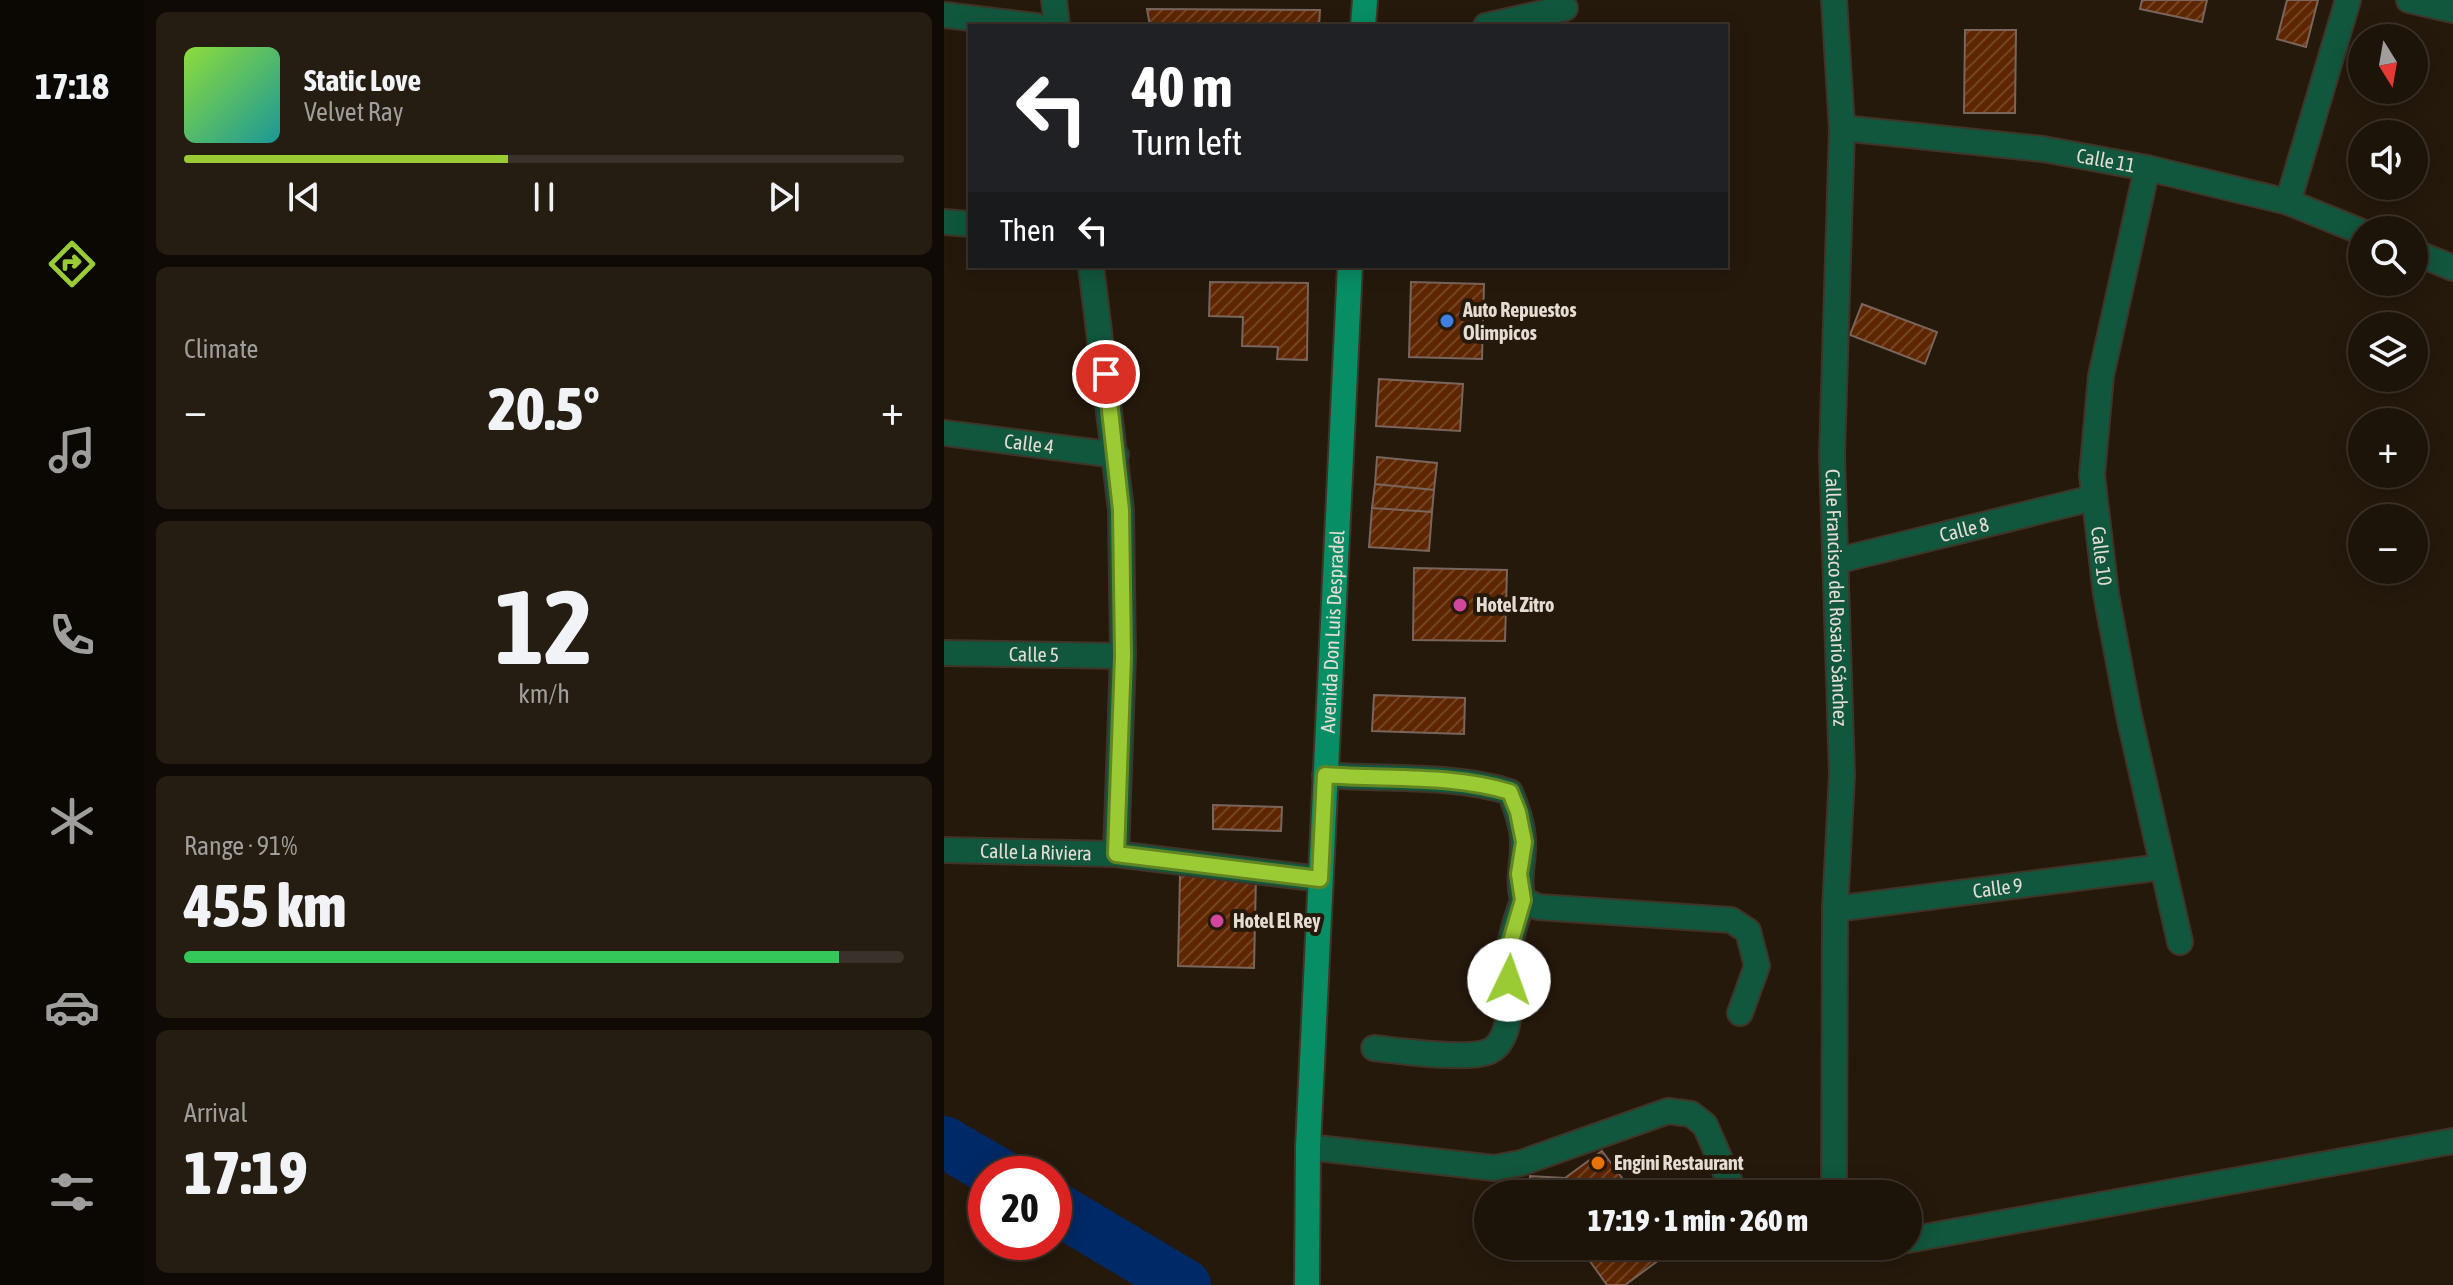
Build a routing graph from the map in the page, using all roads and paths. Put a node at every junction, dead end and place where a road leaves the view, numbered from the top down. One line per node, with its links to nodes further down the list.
1 (1054, 0): 10 (street)
2 (1365, 0): 11 (main road)
3 (1834, 0): 13 (street, Calle Francisco del Rosario Sánchez)
4 (2348, 0): 15 (street)
5 (2409, 0): 7 (street)
6 (1565, 8): 12 (street)
7 (2453, 10)
8 (944, 15): 9 (street)
9 (1019, 24)
10 (1057, 24)
11 (1363, 24)
12 (1495, 24)
13 (1842, 128): 14 (street, Calle 11); 26 (street, Calle Francisco del Rosario Sánchez)
14 (2147, 168): 15 (street, Calle 11); 25 (street, Calle 10)
15 (2288, 202): 18 (street, Calle 11)
16 (944, 222): 17 (street)
17 (968, 224)
18 (2348, 226)
19 (2428, 257): 20 (street)
20 (2452, 265)
21 (1091, 268): 24 (street)
22 (1350, 268): 29 (main road, Avenida Don Luis Despradel)
23 (944, 433): 24 (street, Calle 4)
24 (1116, 455): 28 (street)
25 (2093, 498): 26 (street, Calle 8); 32 (street, Calle 10)
26 (1836, 561): 35 (street, Calle Francisco del Rosario Sánchez)
27 (944, 653): 28 (street, Calle 5)
28 (1123, 656): 31 (street)
29 (1325, 775): 33 (main road, Avenida Don Luis Despradel); 34 (street)
30 (944, 850): 31 (street, Calle La Riviera)
31 (1116, 854): 33 (street, Calle La Riviera)
32 (2162, 867): 35 (street, Calle 9); 36 (street, Calle 10)
33 (1320, 879): 40 (main road, Avenida Don Luis Despradel)
34 (1523, 900): 37 (street); 38 (street)
35 (1835, 909): 42 (street, Calle Francisco del Rosario Sánchez)
36 (2180, 942)
37 (1740, 1013)
38 (1374, 1048)
39 (2453, 1141): 43 (street)
40 (1308, 1147): 41 (street); 44 (main road, Avenida Don Luis Despradel)
41 (1729, 1180)
42 (1834, 1180)
43 (1922, 1237)
44 (1307, 1285)

